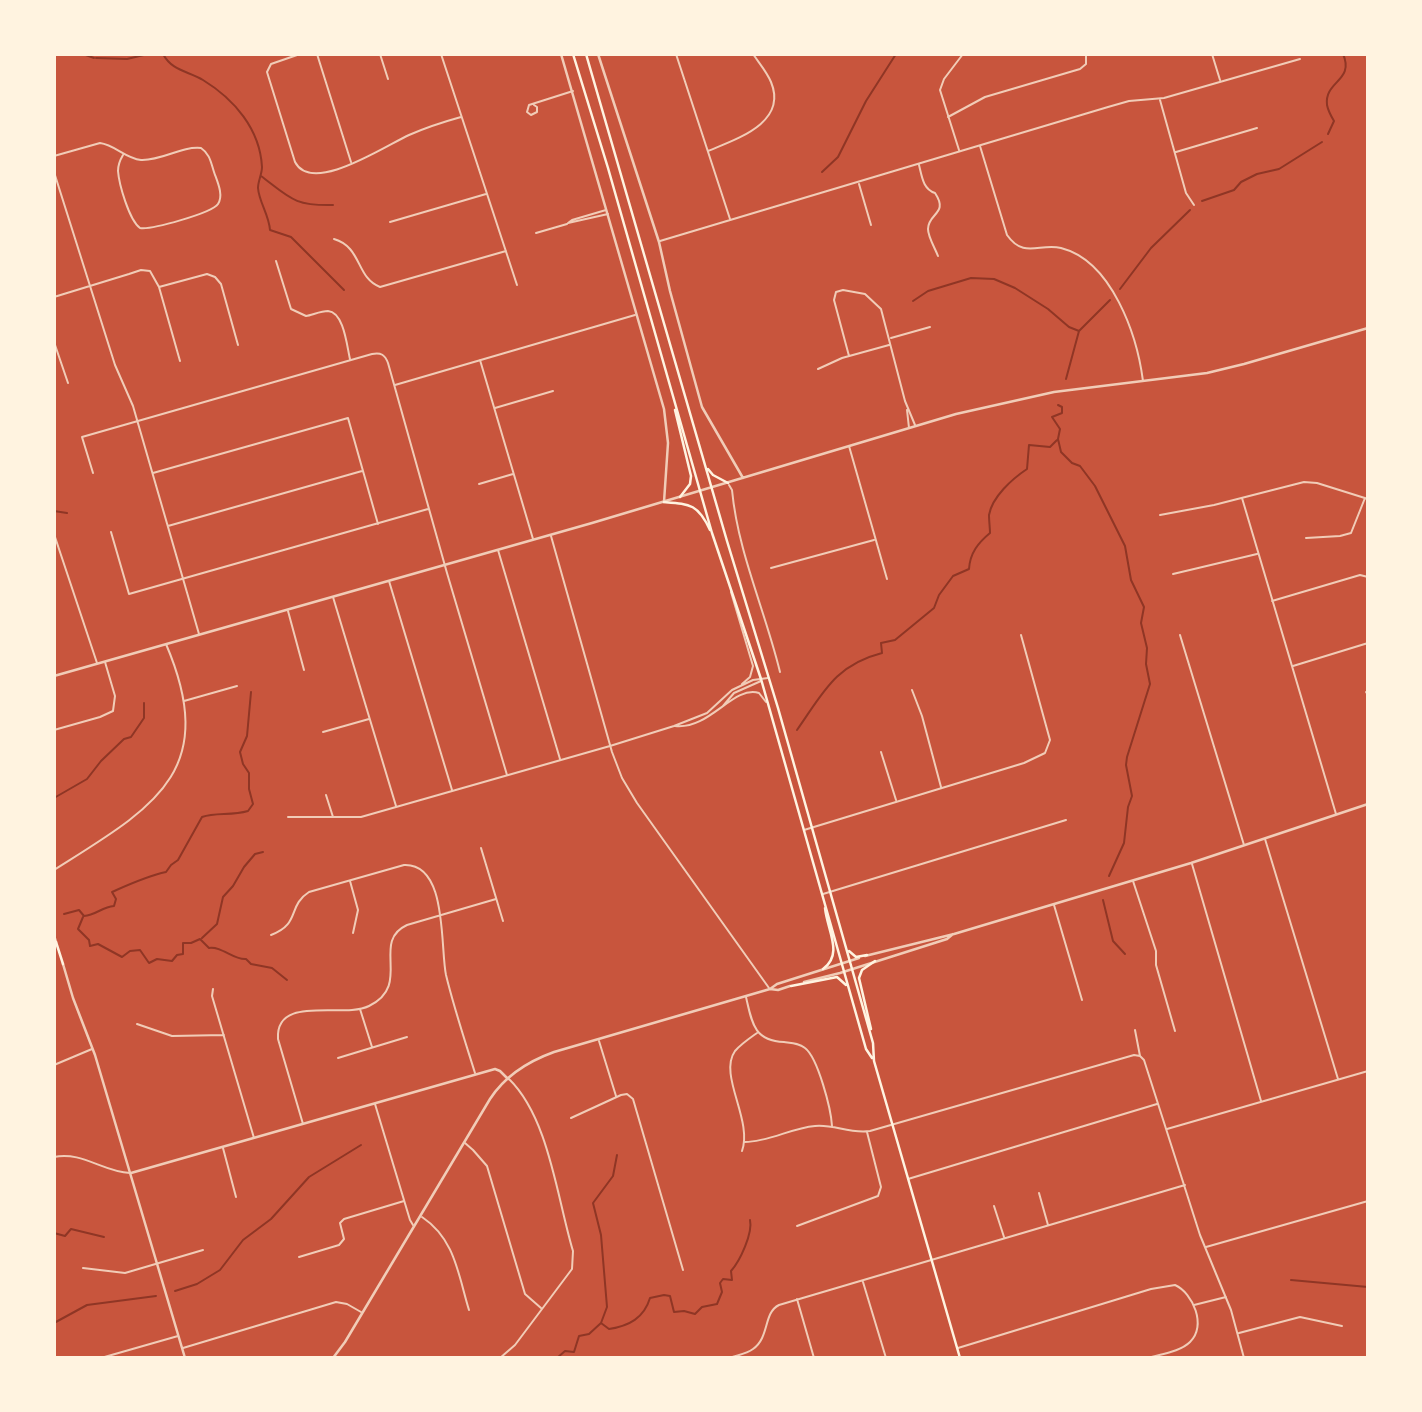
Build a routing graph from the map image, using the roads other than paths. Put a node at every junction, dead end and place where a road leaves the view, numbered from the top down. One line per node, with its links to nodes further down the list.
1 (300, 54): 29 (street)
2 (317, 54): 29 (street)
3 (380, 54): 15 (street)
4 (440, 54): 20 (street)
5 (561, 54): 17 (street)
6 (573, 54): 64 (main road)
7 (586, 54): 72 (main road)
8 (598, 54): 41 (street)
9 (676, 54): 24 (street)
10 (753, 54): 24 (street)
11 (963, 54): 21 (street)
12 (1086, 54): 21 (street)
13 (1212, 54): 16 (street)
14 (1300, 59): 16 (street)
15 (388, 79)
16 (1221, 81): 18 (street)
17 (573, 91): 19 (street); 35 (street)
18 (1159, 99): 23 (street); 26 (street)
19 (534, 105)
20 (461, 117): 29 (street); 33 (street)
21 (948, 117): 25 (street)
22 (1257, 128): 26 (street)
23 (980, 145): 25 (street); 61 (street)
24 (708, 151): 36 (street)
25 (959, 151): 30 (street)
26 (1175, 153): 34 (street)
27 (123, 155): 27 (street); 28 (street)
28 (54, 156)
29 (351, 163)
30 (919, 164): 32 (street); 43 (street)
31 (54, 172): 46 (street)
32 (859, 183): 36 (street); 38 (street)
33 (487, 194): 37 (street); 42 (street)
34 (1194, 205)
35 (608, 212): 39 (street); 49 (street)
36 (730, 220): 41 (street)
37 (390, 222)
38 (871, 225)
39 (536, 233)
40 (334, 239): 42 (street)
41 (659, 242): 77 (street)
42 (507, 251): 45 (street)
43 (939, 256)
44 (276, 261): 57 (street)
45 (517, 285)
46 (90, 286): 47 (street); 48 (street); 68 (street)
47 (159, 288): 55 (street); 59 (street)
48 (54, 297)
49 (637, 314): 58 (street); 85 (street)
50 (930, 327): 52 (street)
51 (1368, 328): 61 (street)
52 (890, 338): 54 (street); 56 (street)
53 (54, 342): 62 (street)
54 (891, 344): 56 (street); 67 (street)
55 (238, 345)
56 (849, 356): 60 (street)
57 (351, 360): 63 (street); 68 (street)
58 (480, 360): 63 (street); 66 (street)
59 (180, 361)
60 (818, 369)
61 (1143, 382): 69 (street)
62 (68, 383)
63 (394, 385): 86 (street)
64 (671, 389): 81 (main road); 82 (main road)
65 (553, 391): 66 (street)
66 (494, 408): 75 (street)
67 (907, 409): 69 (street); 70 (street)
68 (137, 421): 74 (street); 76 (street)
69 (915, 426): 70 (street)
70 (909, 428): 71 (street)
71 (849, 446): 77 (street); 94 (street)
72 (705, 464): 78 (main road); 80 (main road)
73 (362, 471): 76 (street); 88 (street); 89 (street)
74 (93, 473)
75 (514, 473): 79 (street); 95 (street)
76 (152, 474): 89 (street)
77 (743, 478): 78 (street)
78 (728, 483): 80 (street); 119 (street)
79 (479, 484)
80 (712, 487): 81 (street); 121 (main road)
81 (700, 491): 82 (street); 96 (main road)
82 (680, 497): 85 (street)
83 (1242, 498): 84 (street); 87 (street); 98 (street)
84 (1367, 498): 93 (street)
85 (664, 502): 92 (street); 96 (main road)
86 (429, 509): 88 (street); 99 (street)
87 (1160, 515)
88 (377, 524): 103 (street)
89 (167, 526): 103 (street)
90 (111, 532): 103 (street)
91 (54, 534): 116 (street)
92 (550, 535): 95 (street); 133 (street)
93 (1306, 538)
94 (875, 539): 100 (street); 104 (street)
95 (534, 540): 97 (street)
96 (714, 541): 106 (main road)
97 (498, 550): 99 (street); 135 (street)
98 (1258, 554): 101 (street); 108 (street)
99 (445, 565): 105 (street); 136 (street)
100 (771, 568)
101 (1173, 574)
102 (1368, 577): 108 (street)
103 (183, 579): 110 (street)
104 (887, 579)
105 (389, 581): 107 (street); 138 (street)
106 (731, 592): 122 (main road); 124 (street)
107 (333, 597): 109 (street); 129 (street)
108 (1272, 601): 117 (street)
109 (288, 610): 110 (street); 118 (street)
110 (199, 635): 114 (street)
111 (1021, 635): 137 (street)
112 (1181, 635): 150 (street)
113 (1368, 643): 117 (street)
114 (166, 644): 115 (street); 126 (street)
115 (105, 662): 116 (street); 131 (street)
116 (97, 664): 120 (street)
117 (1292, 667): 143 (street)
118 (304, 670)
119 (780, 672)
120 (54, 676)
121 (769, 677): 122 (street); 147 (main road)
122 (761, 680): 124 (street); 127 (main road); 128 (street)
123 (237, 686): 126 (street)
124 (738, 687): 130 (street)
125 (912, 690): 137 (street)
126 (183, 702): 153 (street)
127 (769, 708): 128 (street); 148 (main road)
128 (721, 710): 130 (street)
129 (370, 719): 132 (street); 142 (street)
130 (674, 726): 133 (street)
131 (54, 730)
132 (323, 732)
133 (611, 746): 135 (street); 179 (street)
134 (881, 752): 140 (street)
135 (561, 760): 136 (street)
136 (508, 775): 138 (street)
137 (942, 788): 140 (street)
138 (452, 791): 142 (street)
139 (326, 795): 145 (street)
140 (896, 801): 147 (street)
141 (1368, 804): 143 (street)
142 (396, 807): 145 (street)
143 (1336, 815): 149 (street)
144 (288, 817): 145 (street)
145 (333, 818)
146 (1066, 820): 156 (street)
147 (812, 827): 148 (street); 156 (main road)
148 (804, 830): 157 (main road)
149 (1265, 839): 150 (street); 201 (street)
150 (1244, 846): 152 (street)
151 (481, 848): 158 (street)
152 (1191, 863): 155 (street); 203 (street)
153 (54, 870)
154 (350, 880): 161 (street); 163 (street); 166 (street)
155 (1133, 880): 160 (street); 186 (street)
156 (830, 892): 157 (street); 168 (main road)
157 (822, 894): 159 (main road)
158 (496, 899): 161 (street); 162 (street)
159 (825, 901): 173 (main road); 175 (main road)
160 (1054, 904): 164 (street); 182 (street)
161 (440, 915): 183 (street); 199 (street)
162 (503, 921)
163 (353, 933)
164 (954, 934): 169 (street); 171 (street)
165 (54, 935): 167 (street)
166 (271, 935)
167 (57, 942): 172 (main road)
168 (845, 943): 169 (main road); 170 (main road)
169 (867, 955): 170 (street)
170 (850, 961): 173 (street); 174 (main road)
171 (875, 961): 174 (street); 191 (main road)
172 (63, 964): 192 (street)
173 (842, 964): 175 (street); 176 (main road)
174 (852, 969): 176 (street); 191 (main road)
175 (823, 970): 179 (street)
176 (844, 972): 177 (street); 180 (main road)
177 (791, 986): 179 (street); 180 (main road)
178 (213, 989): 188 (street)
179 (770, 989): 181 (street)
180 (850, 991): 196 (main road)
181 (745, 996): 187 (street); 190 (street)
182 (1082, 1000)
183 (360, 1009): 193 (street); 207 (street)
184 (137, 1024): 188 (street)
185 (1135, 1030): 194 (street)
186 (1175, 1031)
187 (758, 1032): 209 (street); 213 (street)
188 (223, 1035): 212 (street)
189 (407, 1037): 193 (street)
190 (599, 1039): 200 (street); 202 (street)
191 (873, 1042): 196 (main road)
192 (93, 1048): 197 (street); 218 (street)
193 (372, 1048): 195 (street)
194 (1140, 1055): 205 (street); 208 (street)
195 (338, 1058)
196 (874, 1061): 208 (main road)
197 (54, 1065)
198 (1368, 1071): 201 (street)
199 (475, 1074): 200 (street); 204 (street)
200 (508, 1079): 214 (street); 242 (street)
201 (1338, 1079): 203 (street)
202 (616, 1097): 206 (street); 237 (street)
203 (1261, 1101): 210 (street)
204 (375, 1104): 207 (street); 223 (street)
205 (1157, 1104): 210 (street); 219 (street)
206 (571, 1118)
207 (303, 1125): 212 (street)
208 (892, 1125): 211 (street); 219 (main road)
209 (832, 1127): 211 (street); 213 (street)
210 (1166, 1130): 220 (street)
211 (867, 1132): 228 (street)
212 (254, 1139): 215 (street)
213 (745, 1142): 216 (street)
214 (464, 1143): 226 (street); 242 (street)
215 (223, 1148): 218 (street); 222 (street)
216 (742, 1150)
217 (54, 1157): 218 (street)
218 (131, 1174): 235 (street)
219 (907, 1179): 234 (main road)
220 (1185, 1185): 229 (street); 231 (street)
221 (1039, 1193): 229 (street)
222 (236, 1197)
223 (404, 1201): 227 (street); 233 (street)
224 (1368, 1201): 231 (street)
225 (994, 1206): 230 (street)
226 (420, 1216): 227 (street); 243 (street)
227 (414, 1226): 244 (street)
228 (797, 1226)
229 (1049, 1226): 230 (street)
230 (1005, 1238): 234 (street)
231 (1205, 1247): 239 (street)
232 (203, 1250): 235 (street)
233 (299, 1257)
234 (932, 1260): 238 (street); 249 (main road)
235 (157, 1264): 236 (street); 247 (street)
236 (83, 1268)
237 (683, 1270)
238 (862, 1281): 240 (street); 256 (street)
239 (1226, 1297): 241 (street); 246 (street)
240 (797, 1300): 254 (street); 255 (street)
241 (1193, 1306): 249 (street); 258 (street)
242 (542, 1308): 253 (street)
243 (469, 1310)
244 (362, 1313): 248 (street); 252 (street)
245 (1342, 1326): 246 (street)
246 (1238, 1334): 259 (street)
247 (178, 1336): 248 (street); 250 (street)
248 (182, 1348): 251 (street)
249 (957, 1349): 257 (main road)
250 (101, 1358)
251 (185, 1358)
252 (333, 1358)
253 (500, 1358)
254 (730, 1358)
255 (814, 1358)
256 (886, 1358)
257 (960, 1358)
258 (1148, 1358)
259 (1244, 1358)

